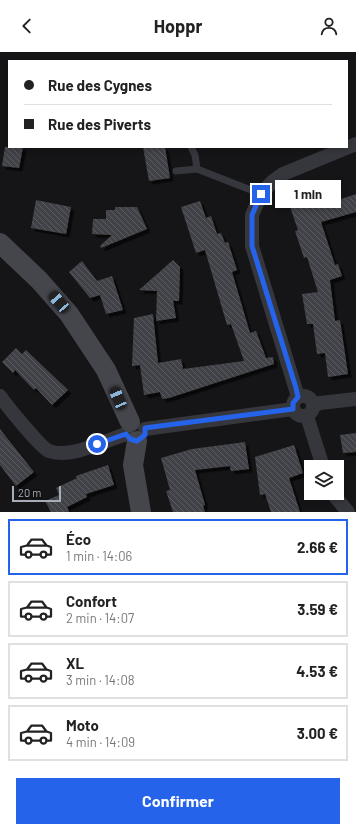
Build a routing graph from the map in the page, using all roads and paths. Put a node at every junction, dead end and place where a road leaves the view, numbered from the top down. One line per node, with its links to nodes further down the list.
1 (192, 148): 3 (lane)
2 (346, 148): 5 (street)
3 (197, 169): 4 (lane); 5 (lane)
4 (176, 171)
5 (261, 194): 9 (street)
6 (0, 243): 11 (street)
7 (0, 396): 11 (street)
8 (356, 398): 10 (street)
9 (296, 403): 10 (street); 11 (street)
10 (310, 411): 12 (street)
11 (135, 431): 14 (street)
12 (321, 460)
13 (338, 500): 15 (street)
14 (141, 512)
15 (348, 512)

